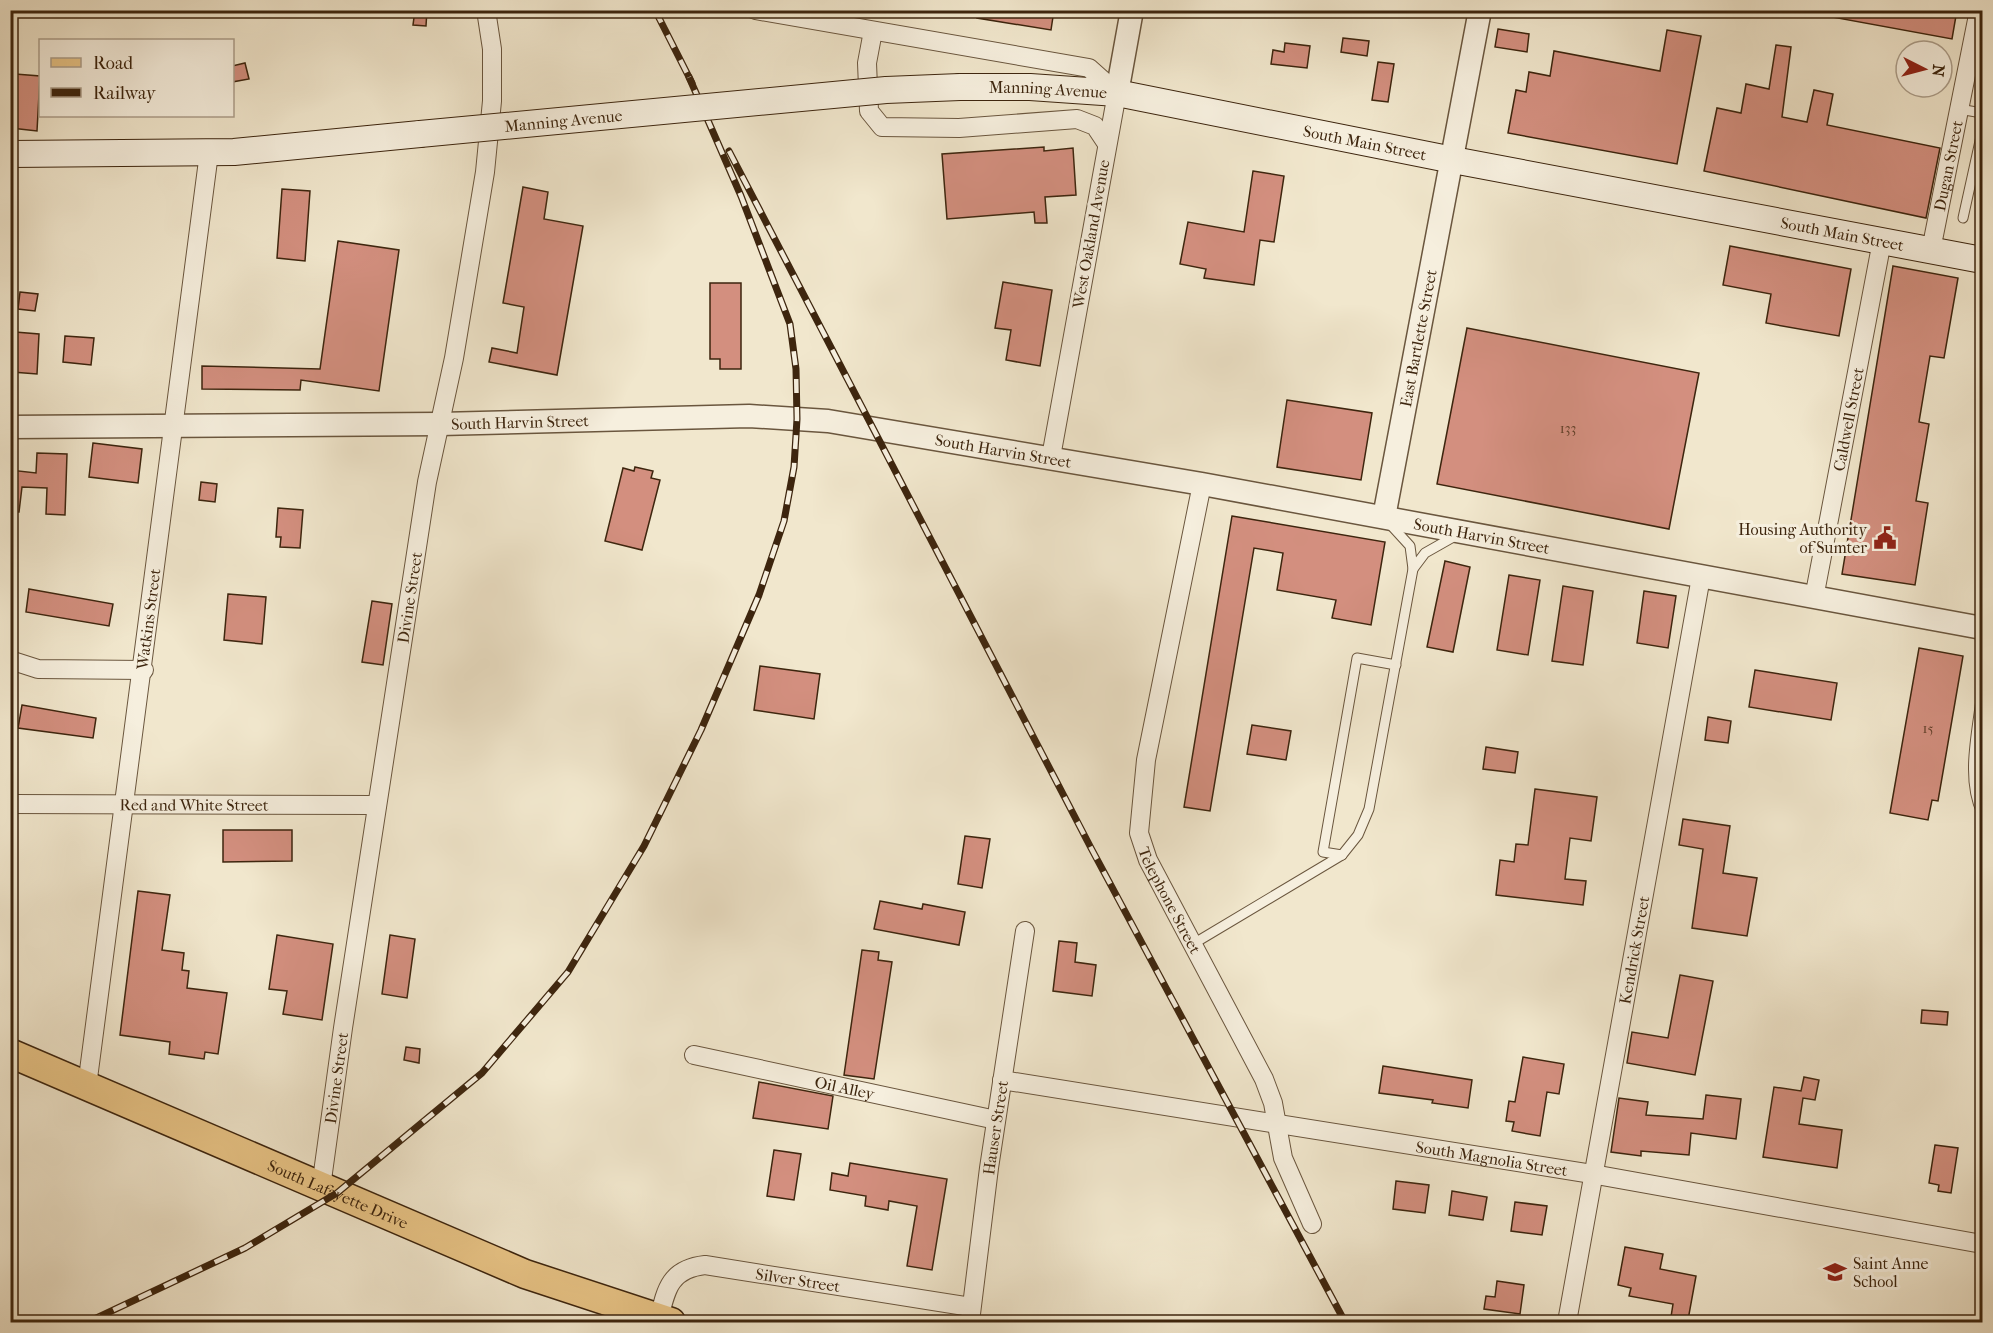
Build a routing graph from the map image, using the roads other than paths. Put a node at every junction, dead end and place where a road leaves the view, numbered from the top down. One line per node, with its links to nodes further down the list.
1 (486, 10): 20 (street, Divine Street)
2 (755, 10): 6 (street)
3 (1132, 10): 8 (street, West Oakland Avenue)
4 (1480, 10): 15 (street, East Bartlette Street)
5 (1979, 10): 7 (street, Dugan Street)
6 (873, 31): 8 (street); 12 (street)
7 (1977, 60): 9 (street, Dugan Street)
8 (1117, 93): 12 (street, West Oakland Avenue); 13 (main road, Manning Avenue, bridge); 15 (main road, South Main Street)
9 (1959, 109): 10 (lane); 18 (street, Dugan Street)
10 (1983, 113)
11 (1983, 132): 16 (lane)
12 (1107, 144): 23 (street, West Oakland Avenue)
13 (209, 153): 14 (main road, Manning Avenue); 21 (street, Watkins Street)
14 (10, 154)
15 (1453, 160): 17 (main road, South Main Street); 25 (street, East Bartlette Street)
16 (1963, 218)
17 (1882, 241): 18 (main road, South Main Street); 29 (street, Caldwell Street)
18 (1931, 250): 19 (main road, South Main Street)
19 (1983, 260)
20 (440, 424): 21 (street, South Harvin Street); 23 (street, South Harvin Street); 37 (street, Divine Street)
21 (174, 426): 22 (street, South Harvin Street); 33 (street, Watkins Street)
22 (10, 427)
23 (1051, 457): 24 (street, South Harvin Street)
24 (1202, 484): 25 (street, South Harvin Street); 41 (street, Telephone Street)
25 (1384, 517): 26 (street, South Harvin Street); 27 (lane)
26 (1464, 532): 27 (lane); 28 (street, South Harvin Street)
27 (1413, 569): 32 (lane)
28 (1701, 577): 29 (street, South Harvin Street); 48 (street, Kendrick Street)
29 (1814, 598): 30 (street, South Harvin Street)
30 (1983, 628)
31 (10, 660): 33 (street)
32 (1396, 665): 39 (lane); 39 (lane)
33 (144, 670): 35 (street, Watkins Street)
34 (1982, 696): 38 (lane)
35 (126, 803): 36 (street, Red and White Street); 37 (street, Red and White Street); 45 (street, Watkins Street)
36 (10, 804)
37 (377, 805): 49 (street, Divine Street)
38 (1983, 813)
39 (1342, 855): 41 (lane)
40 (1025, 932): 44 (street, Hauser Street)
41 (1193, 944): 47 (street, Telephone Street)
42 (10, 1053): 45 (main road, South Lafayette Drive)
43 (694, 1054): 46 (street, Oil Alley)
44 (1002, 1080): 46 (street, Hauser Street); 47 (street, South Magnolia Street)
45 (87, 1086): 49 (main road, South Lafayette Drive)
46 (996, 1120): 52 (street, Hauser Street)
47 (1276, 1123): 48 (street, South Magnolia Street); 50 (street, Telephone Street)
48 (1592, 1174): 51 (street, South Magnolia Street); 54 (street, Kendrick Street)
49 (321, 1187): 53 (main road, South Lafayette Drive)
50 (1312, 1224)
51 (1983, 1244)
52 (971, 1315): 53 (street, Silver Street)
53 (665, 1321)
54 (1567, 1323)

